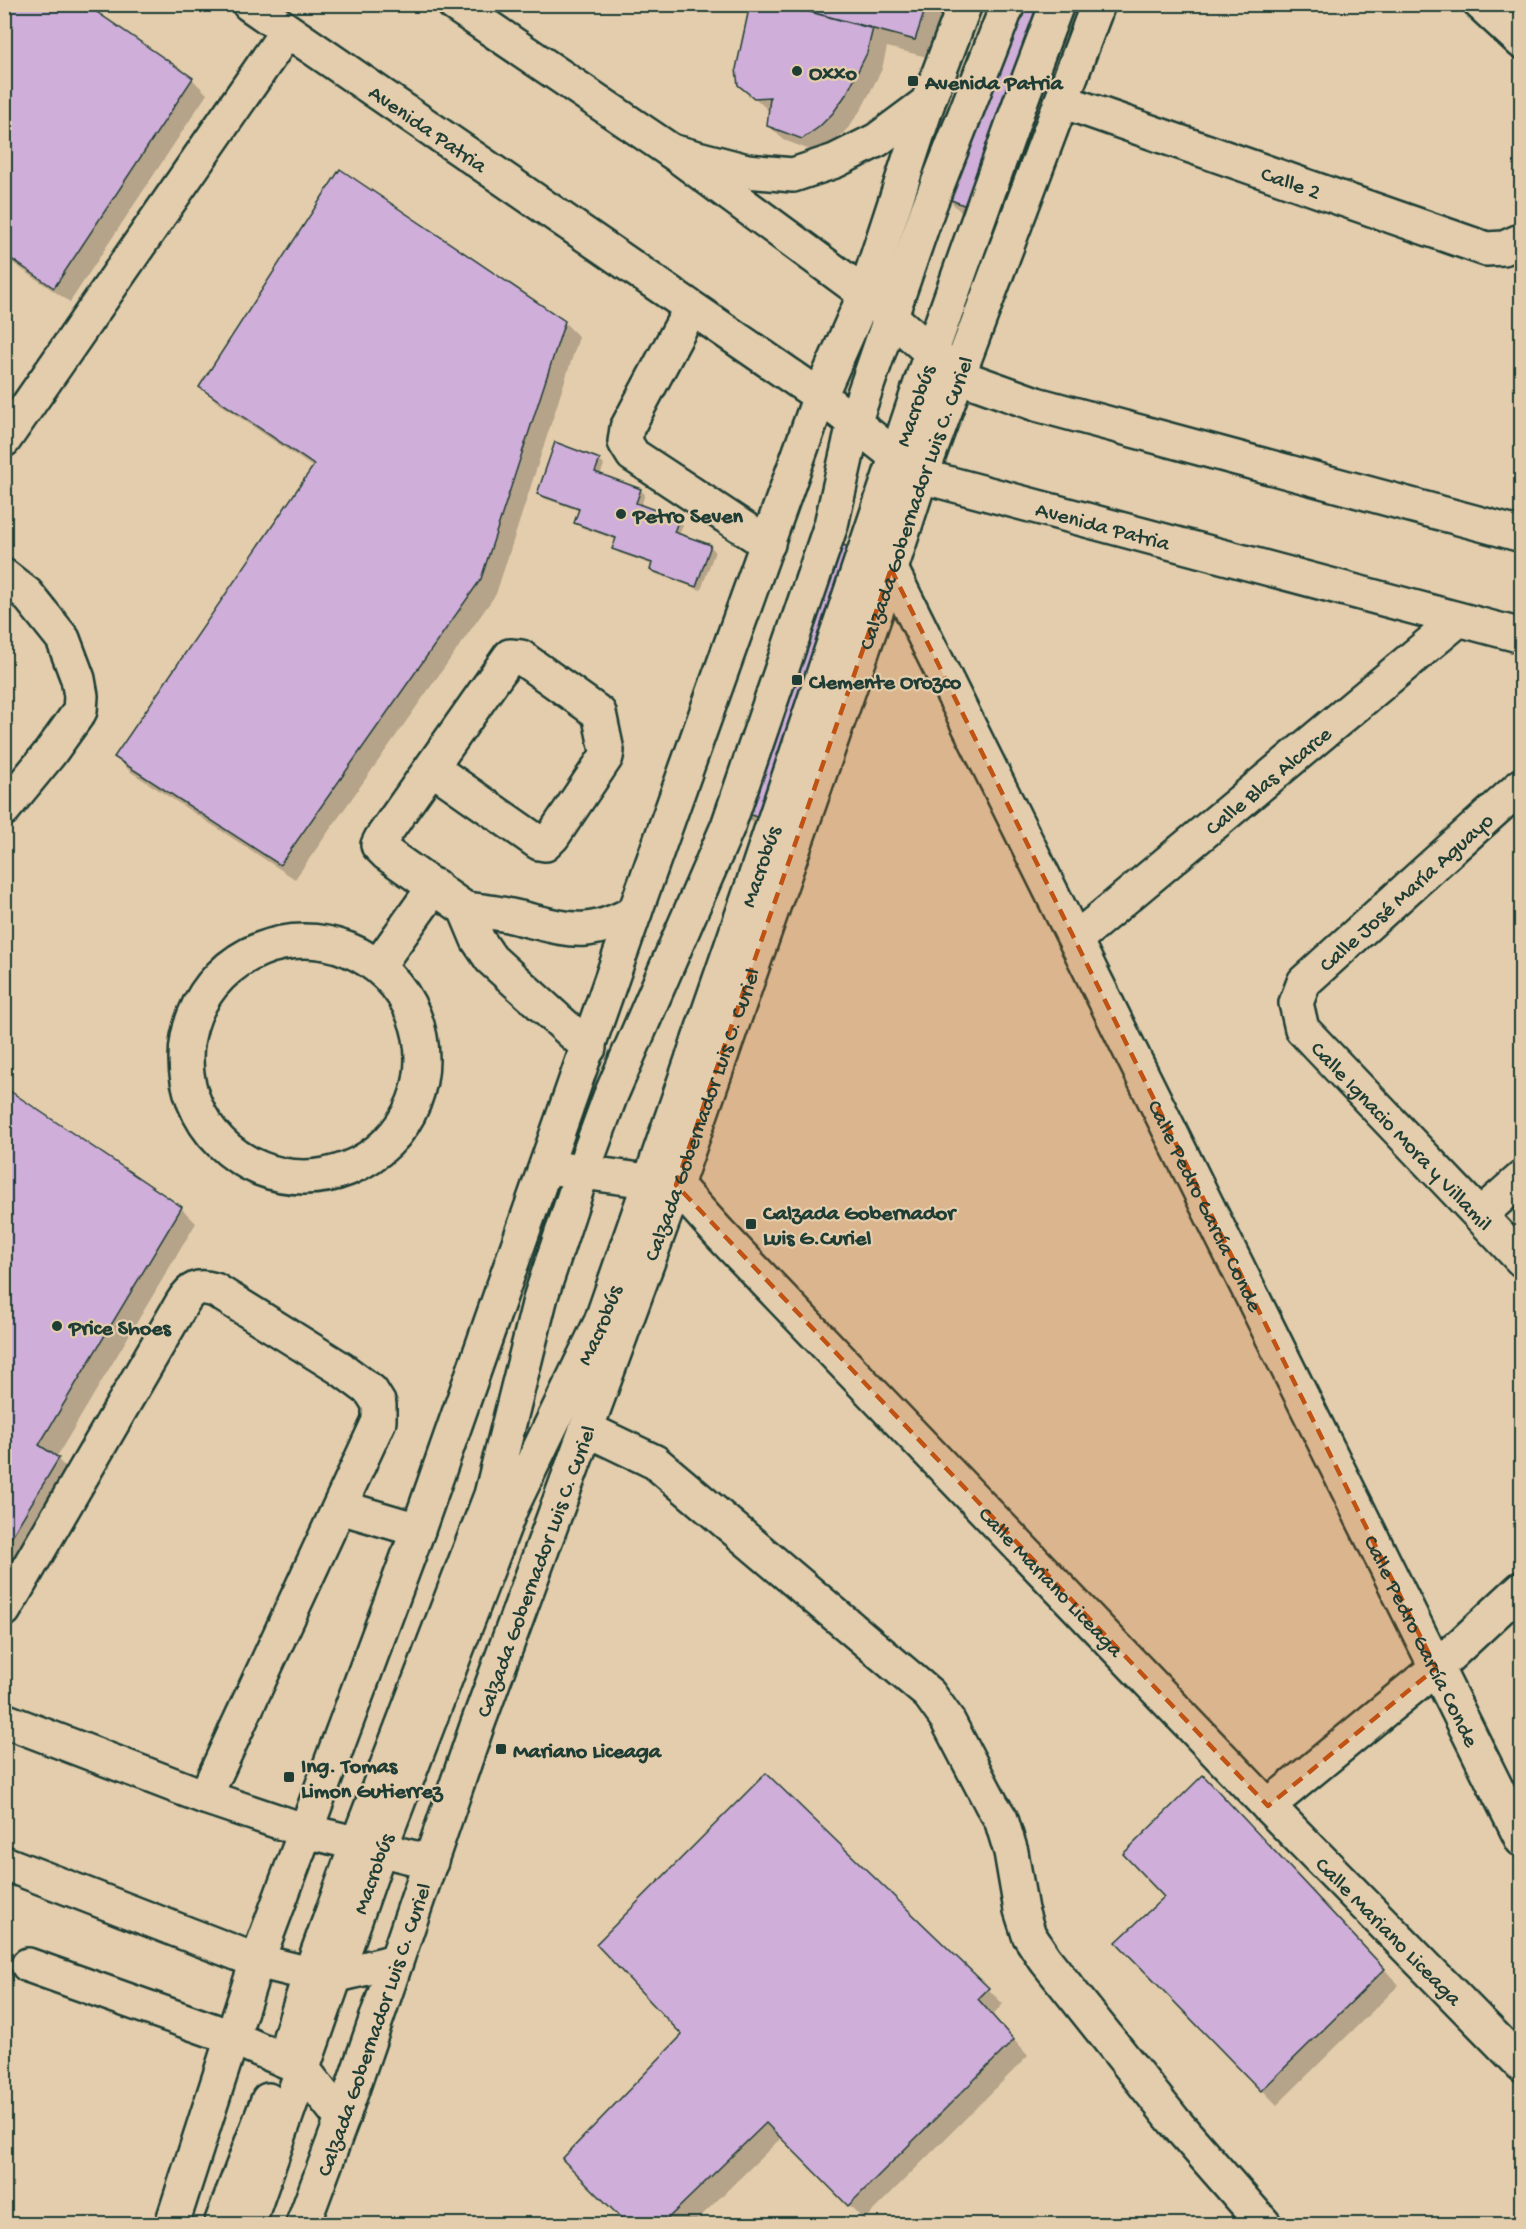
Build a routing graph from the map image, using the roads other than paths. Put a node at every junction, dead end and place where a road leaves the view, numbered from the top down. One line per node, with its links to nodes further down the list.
1 (249, 4): 8 (street, Avenida Patria)
2 (454, 4): 12 (street)
3 (965, 4): 11 (street)
4 (1008, 4): 16 (street, Macrobús)
5 (1057, 4): 17 (street, Macrobús)
6 (1098, 4): 10 (street, Calzada Gobernador Luis C. Curiel)
7 (1481, 4): 9 (street)
8 (287, 31): 15 (street, Avenida Patria); 21 (street)
9 (1521, 42)
10 (1062, 101): 13 (street, Calle 2); 18 (street, Calzada Gobernador Luis C. Curiel)
11 (928, 102): 12 (street); 14 (street)
12 (671, 152): 14 (street)
13 (1521, 240)
14 (864, 294): 16 (street); 19 (street)
15 (691, 308): 19 (street, Avenida Patria); 24 (street)
16 (891, 318): 17 (street); 20 (street, Macrobús)
17 (931, 353): 18 (street); 22 (street, Macrobús)
18 (958, 376): 22 (street, Calzada Gobernador Luis C. Curiel); 23 (street)
19 (820, 396): 20 (street, Avenida Patria); 24 (street)
20 (854, 423): 22 (street, Avenida Patria); 40 (street, Macrobús)
21 (4, 440)
22 (908, 467): 25 (street, Calzada Gobernador Luis C. Curiel); 27 (street, Avenida Patria); 42 (street, Macrobús)
23 (1521, 536)
24 (768, 544): 34 (street)
25 (891, 569): 35 (street, Calle Pedro García Conde); 42 (street, Calzada Gobernador Luis C. Curiel)
26 (4, 576): 31 (street)
27 (1458, 620): 28 (street, Avenida Patria); 35 (street, Calle Blas Alcarce)
28 (1521, 636)
29 (432, 768): 29 (street); 32 (street)
30 (1521, 785): 37 (street, Calle José María Aguayo)
31 (4, 810)
32 (435, 886): 33 (street); 36 (street)
33 (465, 909): 34 (street); 38 (street)
34 (635, 912): 38 (street)
35 (1076, 939): 50 (street, Calle Pedro García Conde)
36 (378, 966): 36 (street)
37 (1296, 1002): 43 (street, Calle Ignacio Mora y Villamil)
38 (589, 1048): 39 (street)
39 (547, 1167): 40 (street); 47 (street)
40 (582, 1173): 42 (street); 56 (street, Macrobús)
41 (1521, 1178): 43 (street)
42 (663, 1184): 45 (street, Calzada Gobernador Luis C. Curiel); 53 (street, Calle Mariano Liceaga); 56 (street, Macrobús)
43 (1480, 1215): 44 (street, Calle Ignacio Mora y Villamil)
44 (1521, 1260)
45 (586, 1429): 57 (street, Calzada Gobernador Luis C. Curiel); 71 (street)
46 (340, 1507): 47 (street); 49 (street); 52 (street)
47 (418, 1530): 54 (street)
48 (1521, 1588): 50 (street)
49 (4, 1610)
50 (1436, 1668): 53 (street); 55 (street, Calle Pedro García Conde)
51 (4, 1720): 52 (street)
52 (205, 1797): 54 (street)
53 (1268, 1806): 65 (street, Calle Mariano Liceaga)
54 (306, 1831): 56 (street); 59 (street)
55 (1521, 1840)
56 (368, 1846): 57 (street); 62 (street, Macrobús)
57 (431, 1862): 60 (street, Calzada Gobernador Luis C. Curiel)
58 (4, 1863): 59 (street)
59 (256, 1961): 62 (street); 63 (street)
60 (396, 1961): 62 (street); 66 (street, Calzada Gobernador Luis C. Curiel)
61 (28, 1965): 63 (street)
62 (322, 1975): 64 (street, Macrobús)
63 (231, 2037): 64 (street); 67 (street)
64 (292, 2064): 66 (street); 68 (street, Macrobús); 69 (street, Macrobús)
65 (1521, 2065)
66 (342, 2119): 70 (street, Calzada Gobernador Luis C. Curiel)
67 (172, 2224)
68 (221, 2224)
69 (248, 2224)
70 (303, 2224)
71 (1264, 2224)

